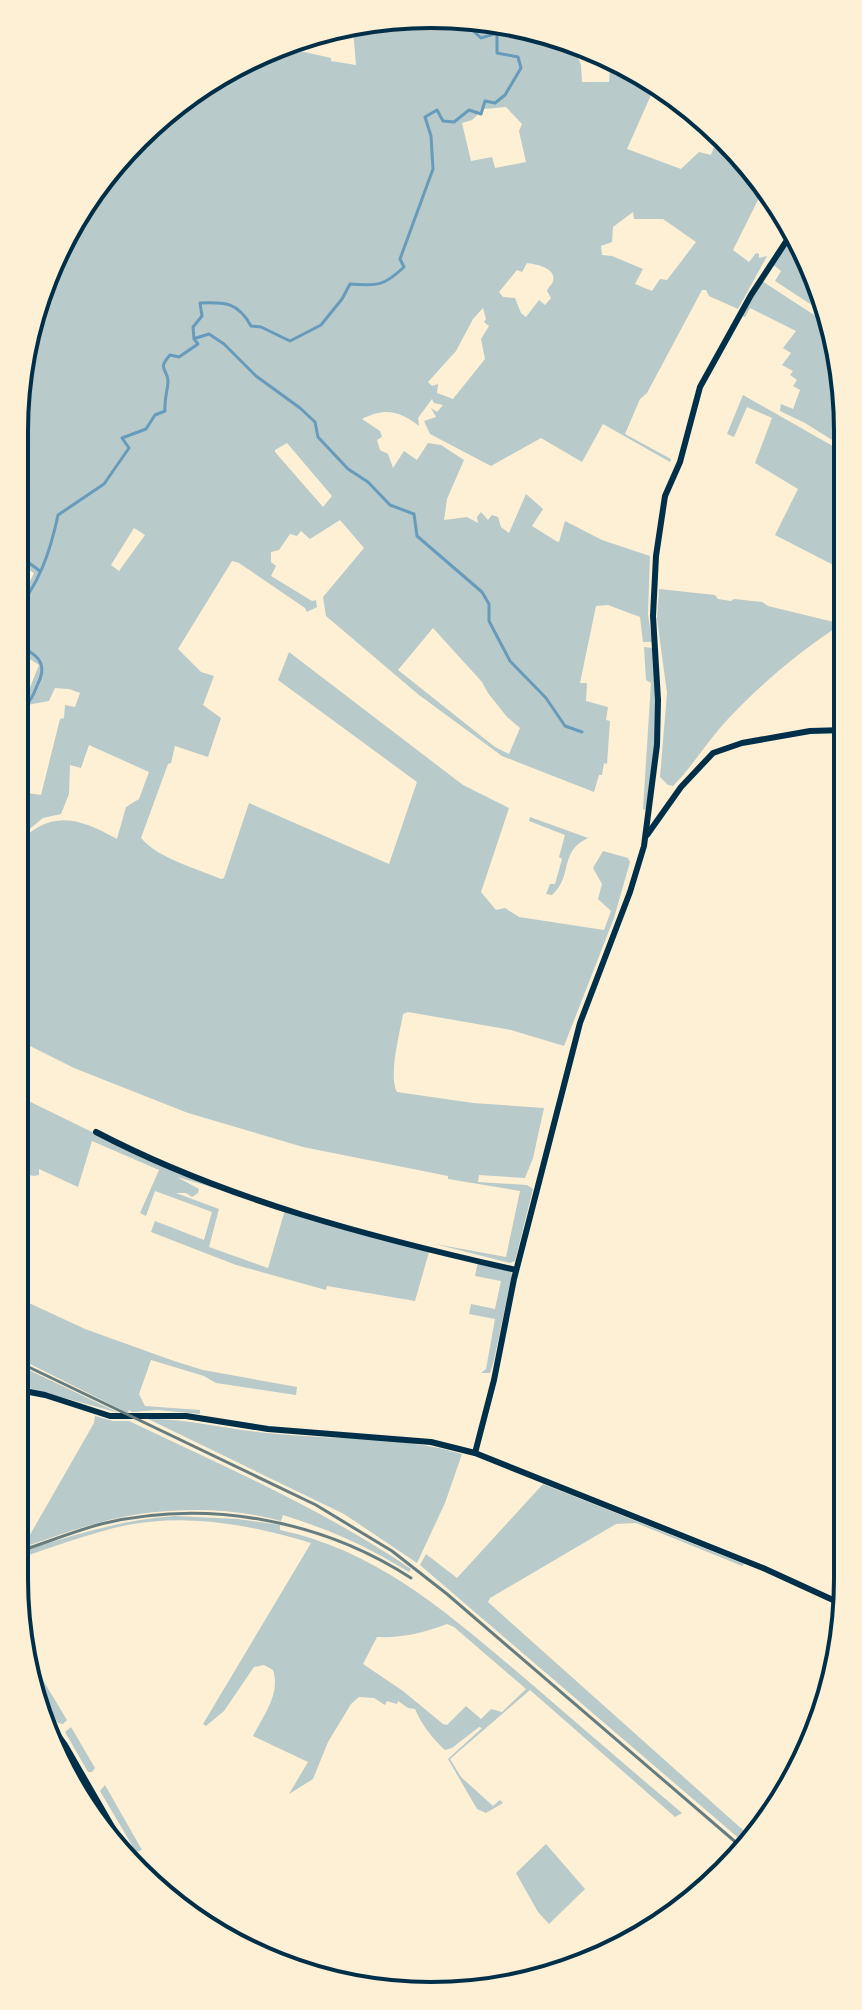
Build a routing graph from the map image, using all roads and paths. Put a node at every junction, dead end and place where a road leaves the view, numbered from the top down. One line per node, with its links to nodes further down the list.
1 (786, 242): 3 (street)
2 (834, 730): 3 (street)
3 (646, 836): 5 (street)
4 (96, 1132): 5 (street)
5 (516, 1270): 7 (street)
6 (28, 1392): 7 (street)
7 (475, 1453): 8 (street)
8 (833, 1600)
9 (64, 1744): 10 (street)
10 (108, 1820)

